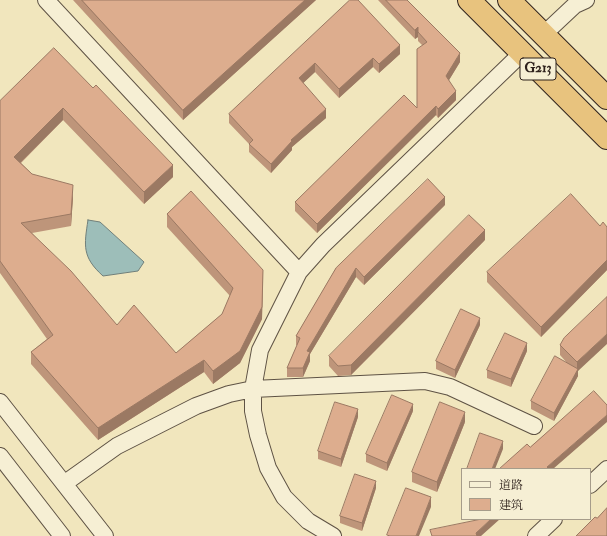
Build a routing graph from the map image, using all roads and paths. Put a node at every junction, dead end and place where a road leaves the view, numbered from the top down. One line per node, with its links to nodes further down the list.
1 (46, 0): 9 (street)
2 (469, 0): 6 (highway, G213)
3 (508, 0): 5 (highway, G213)
4 (586, 0): 5 (street)
5 (543, 35): 7 (highway, G213)
6 (522, 53): 8 (highway, G213); 9 (street)
7 (607, 98)
8 (607, 138)
9 (298, 272): 10 (street)
10 (253, 389): 12 (street); 15 (street); 20 (street)
11 (0, 402): 15 (street)
12 (534, 426)
13 (0, 456): 18 (street)
14 (607, 470): 16 (street)
15 (65, 483): 19 (street)
16 (591, 484)
17 (553, 520): 21 (street)
18 (62, 536)
19 (105, 536)
20 (333, 536)
21 (536, 536)

